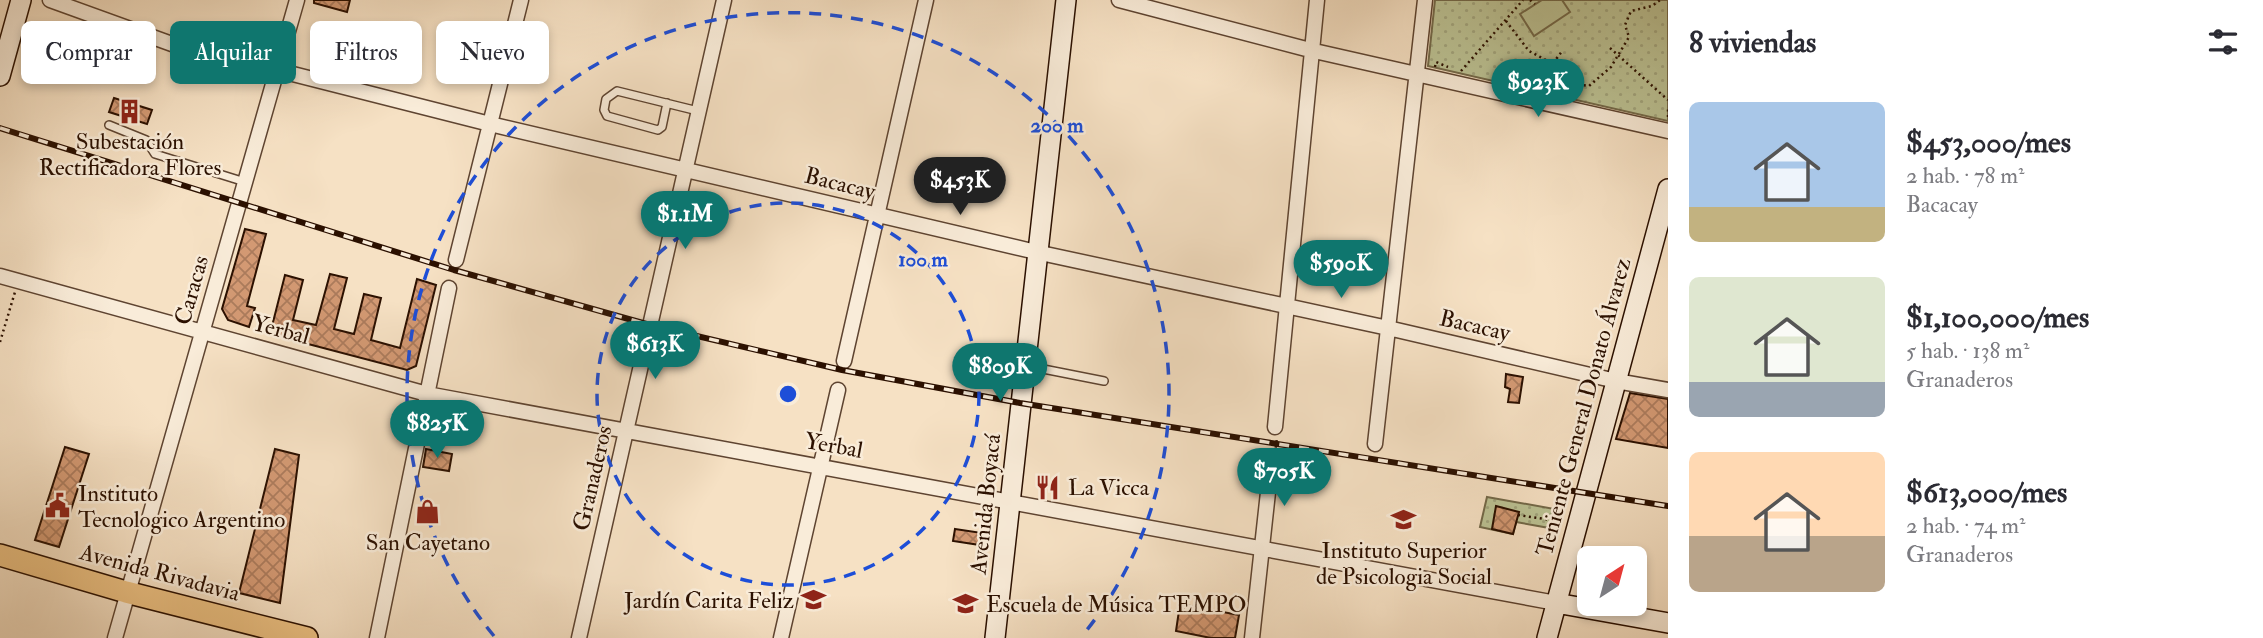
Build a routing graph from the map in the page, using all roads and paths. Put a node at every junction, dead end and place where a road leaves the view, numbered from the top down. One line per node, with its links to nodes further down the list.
1 (21, 0): 27 (street)
2 (50, 0): 17 (street, Bacacay)
3 (298, 0): 15 (street, Caracas)
4 (521, 0): 33 (street)
5 (724, 0): 32 (street, Granaderos)
6 (926, 0): 39 (street)
7 (1066, 0): 40 (street, Avenida Boyacá)
8 (1119, 0): 19 (street)
9 (1317, 0): 19 (street)
10 (1425, 0): 25 (street)
11 (1523, 0): 16 (path)
12 (1530, 0): 14 (path)
13 (1660, 0): 21 (path)
14 (1535, 4)
15 (292, 21)
16 (1506, 21): 22 (path); 24 (path)
17 (170, 43)
18 (1610, 48): 21 (path)
19 (1310, 50): 25 (street); 45 (street)
20 (1563, 50): 22 (path)
21 (1618, 55): 22 (path); 30 (path)
22 (1553, 63)
23 (1449, 67): 28 (path)
24 (1461, 72)
25 (1417, 73): 28 (street); 46 (street)
26 (296, 75): 33 (street, Bacacay)
27 (0, 76)
28 (1432, 77): 35 (street)
29 (273, 84): 37 (street, Caracas)
30 (1668, 100)
31 (667, 103): 31 (lane); 32 (lane)
32 (698, 111): 36 (street, Granaderos)
33 (490, 124): 36 (street, Bacacay); 41 (street)
34 (108, 125): 37 (lane)
35 (1668, 131)
36 (685, 170): 39 (street, Bacacay); 57 (street, Granaderos)
37 (245, 182): 47 (street, Caracas)
38 (1668, 189): 52 (street, Teniente General Donato Álvarez)
39 (877, 216): 40 (street, Bacacay); 49 (street)
40 (1036, 252): 45 (street, Bacacay); 50 (street, Avenida Boyacá)
41 (456, 260)
42 (0, 276): 43 (street, Yerbal)
43 (18, 282): 47 (street, Yerbal); 48 (path)
44 (449, 289): 55 (street)
45 (1286, 307): 46 (street, Bacacay); 56 (street)
46 (1388, 328): 52 (street, Bacacay); 58 (street)
47 (203, 334): 55 (street, Yerbal); 66 (street, Caracas)
48 (0, 342)
49 (844, 361)
50 (1024, 366): 51 (lane); 61 (street, Avenida Boyacá)
51 (1104, 381)
52 (1616, 381): 54 (street, Bacacay); 67 (street, Teniente General Donato Álvarez)
53 (838, 390): 60 (street)
54 (1668, 390)
55 (426, 394): 57 (street, Yerbal); 71 (street)
56 (1275, 427)
57 (626, 430): 60 (street, Yerbal); 72 (street, Granaderos)
58 (1376, 444)
59 (1271, 465): 64 (street)
60 (819, 467): 61 (street, Yerbal); 73 (street)
61 (1010, 501): 64 (street, Yerbal); 74 (street, Avenida Boyacá)
62 (1518, 514): 63 (path)
63 (1551, 520)
64 (1262, 548): 67 (street, Yerbal); 75 (street)
65 (0, 555): 66 (main road, Avenida Rivadavia)
66 (126, 592): 69 (street, Caracas); 70 (main road, Avenida Rivadavia)
67 (1556, 603): 68 (street, Yerbal); 76 (street, Teniente General Donato Álvarez)
68 (1668, 624)
69 (115, 638)
70 (307, 638)
71 (377, 638)
72 (579, 638)
73 (781, 638)
74 (995, 638)
75 (1252, 638)
76 (1547, 638)

